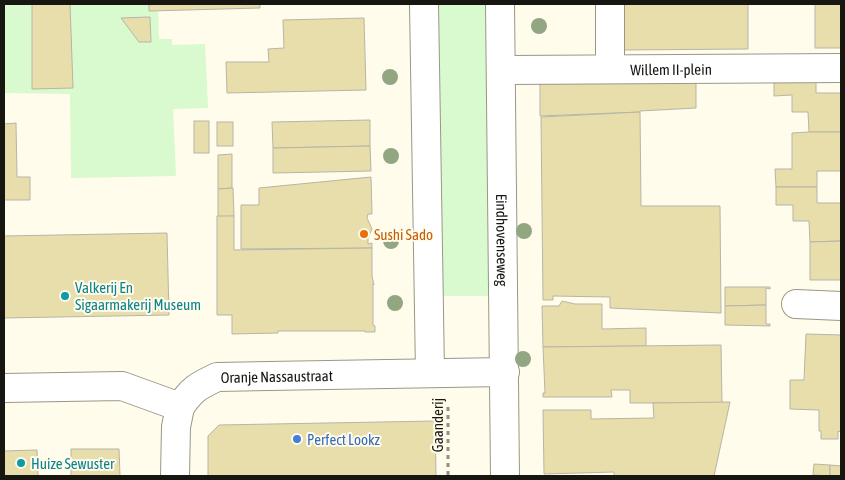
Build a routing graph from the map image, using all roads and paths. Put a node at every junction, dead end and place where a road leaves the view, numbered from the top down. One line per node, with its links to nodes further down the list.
1 (424, 4): 10 (street)
2 (500, 4): 6 (street, Eindhovenseweg)
3 (610, 4): 5 (street)
4 (841, 68): 5 (street, Willem II-plein)
5 (610, 69): 6 (street, Willem II-plein)
6 (501, 70): 9 (street, Eindhovenseweg)
7 (796, 304): 8 (street)
8 (841, 306)
9 (505, 372): 10 (street, Oranje Nassaustraat); 15 (street, Eindhovenseweg)
10 (439, 373): 12 (street, Oranje Nassaustraat); 14 (path, Gaanderij)
11 (4, 388): 12 (street)
12 (180, 408): 13 (street)
13 (175, 476)
14 (448, 476)
15 (505, 476)

